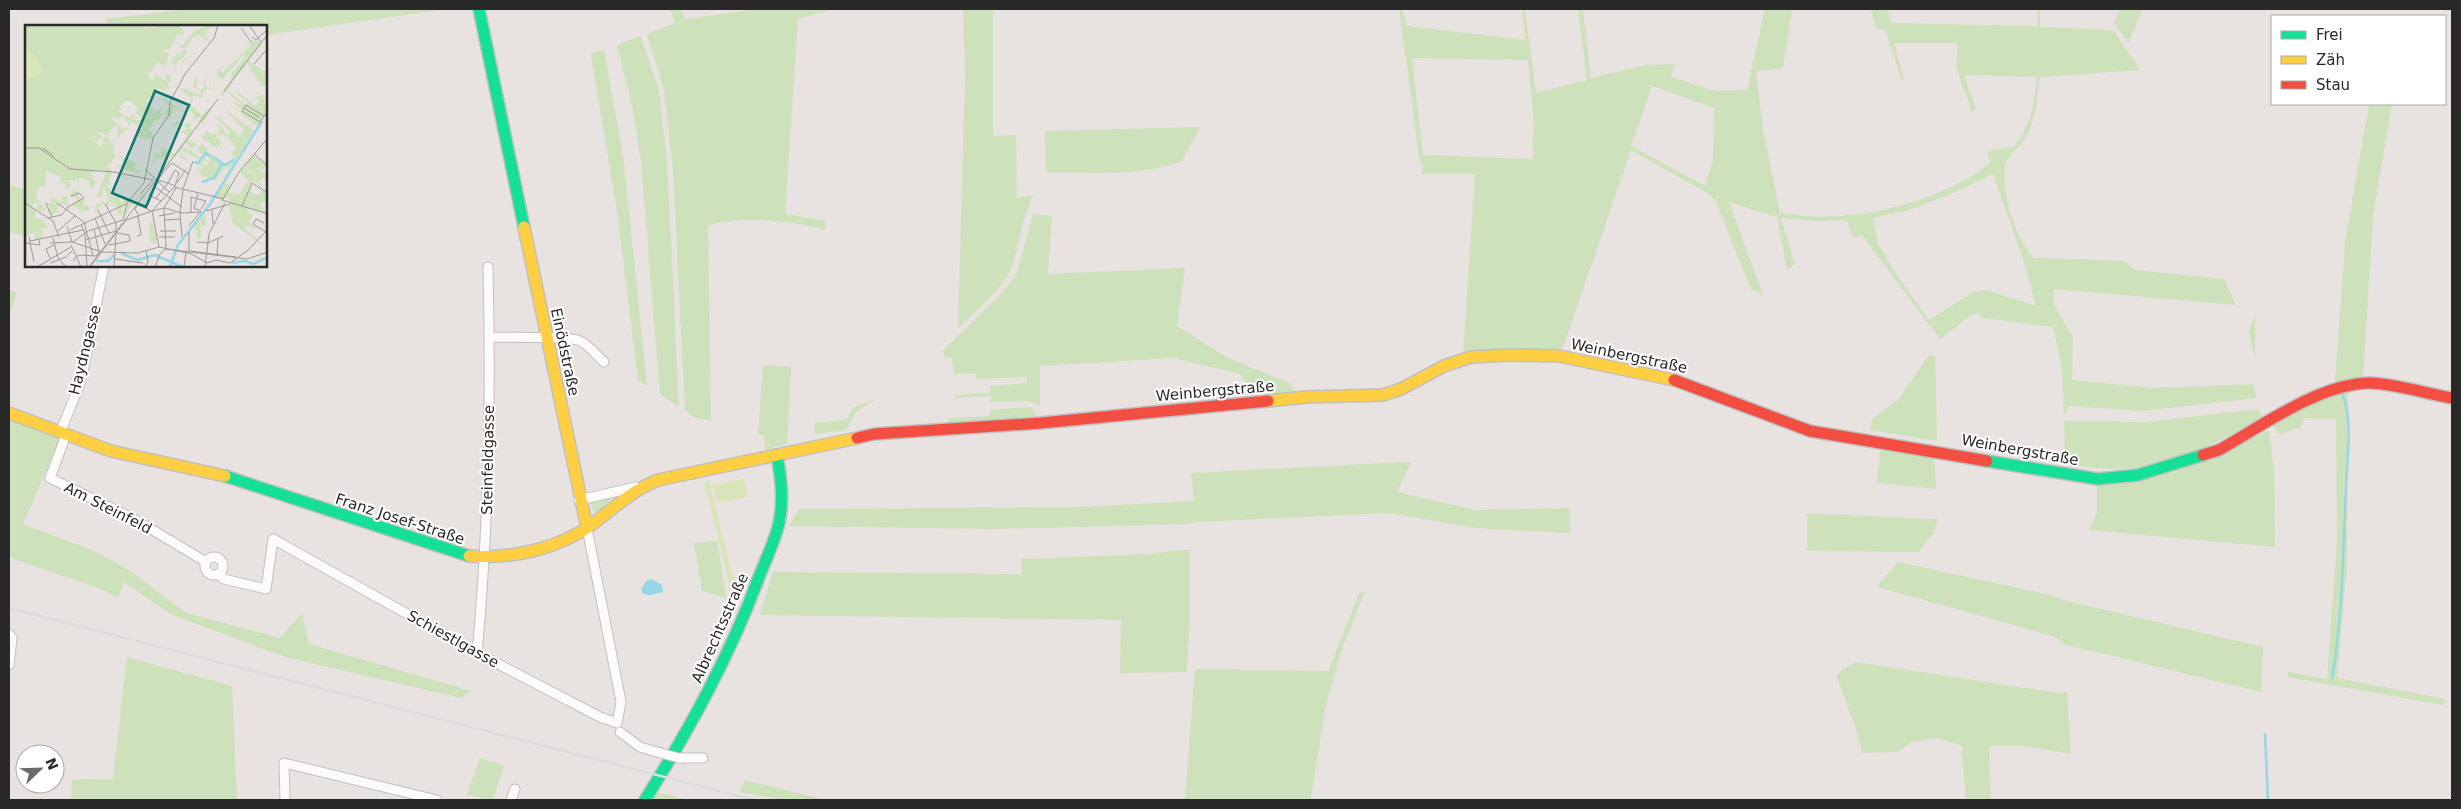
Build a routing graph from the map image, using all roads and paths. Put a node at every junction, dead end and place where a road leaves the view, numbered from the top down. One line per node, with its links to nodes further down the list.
1 (479, 9): 5 (main road, Einödstraße)
2 (488, 267): 4 (street, Steinfeldgasse)
3 (104, 268): 9 (street, Haydngasse)
4 (490, 337): 5 (street); 15 (street, Steinfeldgasse)
5 (547, 339): 6 (street); 12 (main road, Einödstraße)
6 (604, 362)
7 (2452, 398): 10 (main road, Weinbergstraße)
8 (9, 413): 9 (main road, Franz Josef-Straße)
9 (63, 434): 15 (main road, Franz Josef-Straße); 16 (street, Am Steinfeld)
10 (777, 455): 11 (main road, Franz Josef-Straße); 28 (main road, Albrechtsstraße)
11 (638, 486): 12 (street); 13 (main road, Franz Josef-Straße)
12 (579, 500): 13 (main road, Einödstraße)
13 (587, 528): 15 (main road, Franz Josef-Straße); 21 (street, Einödstraße)
14 (272, 539): 17 (street, Am Steinfeld); 19 (street, Schiestlgasse)
15 (486, 558): 19 (street, Steinfeldgasse)
16 (206, 562): 17 (street, Am Steinfeld); 17 (street, Am Steinfeld)
17 (218, 574)
18 (10, 636): 20 (street)
19 (477, 653): 21 (street, Schiestlgasse)
20 (9, 665)
21 (621, 702)
22 (620, 732): 23 (street, bridge)
23 (703, 758)
24 (515, 789): 27 (street)
25 (285, 800): 26 (street)
26 (437, 800)
27 (511, 800)
28 (645, 800)

